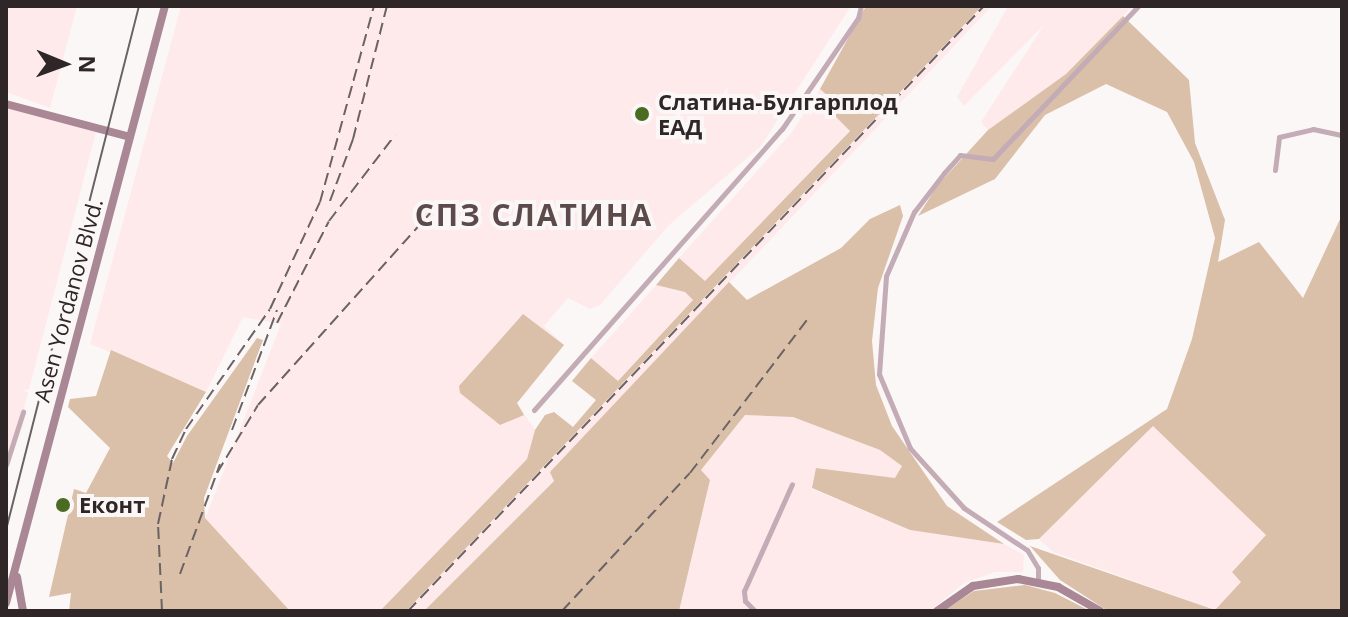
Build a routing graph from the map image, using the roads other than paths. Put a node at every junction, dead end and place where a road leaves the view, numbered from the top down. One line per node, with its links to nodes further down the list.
1 (165, 6): 6 (main road, Asen Yordanov Blvd.)
2 (861, 6): 8 (street)
3 (1138, 6): 13 (street)
4 (6, 104): 6 (main road)
5 (1342, 135): 7 (street)
6 (130, 137): 12 (main road, Asen Yordanov Blvd.)
7 (1275, 170)
8 (534, 410)
9 (23, 412): 10 (street)
10 (6, 465)
11 (792, 484): 16 (street)
12 (17, 565): 14 (main road, Asen Yordanov Blvd.); 15 (main road)
13 (1038, 582): 17 (main road); 18 (main road)
14 (6, 603)
15 (23, 611)
16 (755, 611)
17 (937, 611)
18 (1100, 611)

